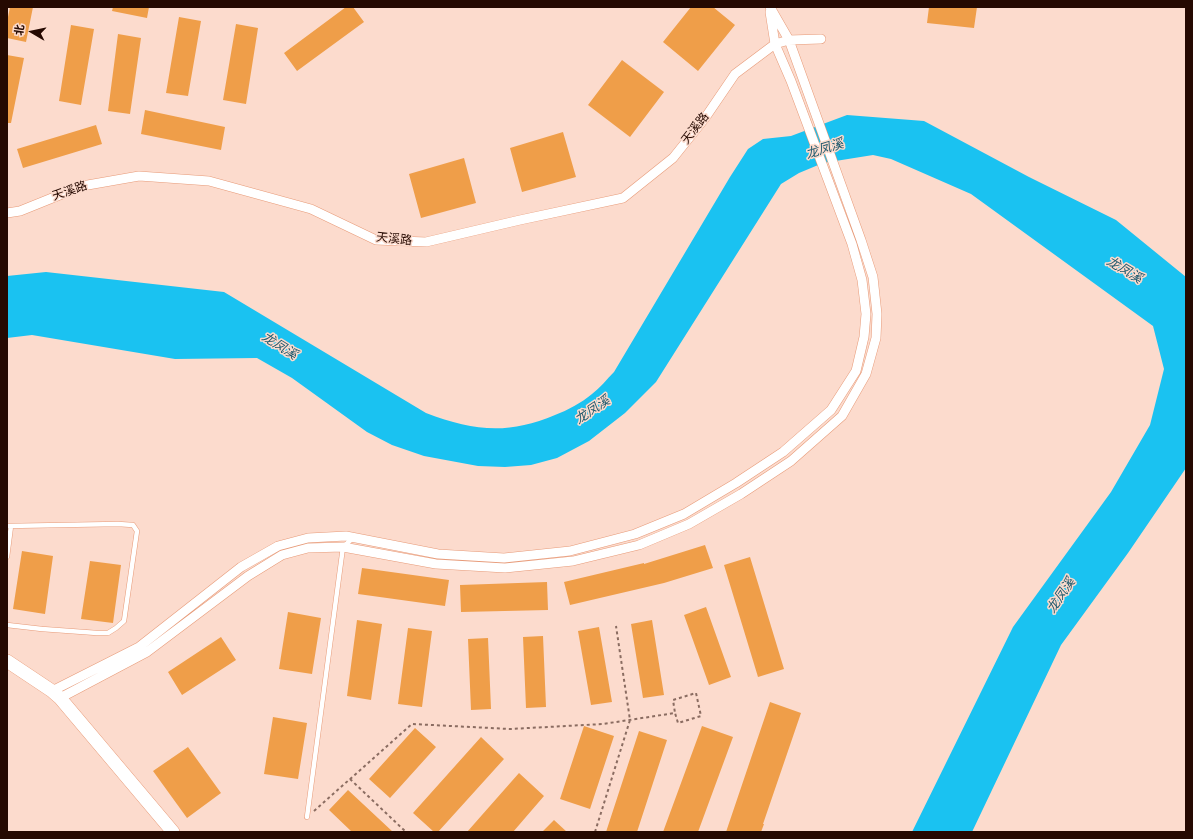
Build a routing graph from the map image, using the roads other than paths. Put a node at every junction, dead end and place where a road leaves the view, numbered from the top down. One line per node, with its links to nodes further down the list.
1 (770, 7): 3 (street); 4 (street)
2 (821, 39): 3 (street)
3 (789, 40): 4 (street); 9 (street)
4 (775, 44): 5 (street, 天溪路); 8 (street)
5 (7, 213)
6 (9, 526): 10 (lane); 11 (lane)
7 (335, 537): 8 (street); 9 (lane); 13 (street)
8 (353, 538): 9 (lane)
9 (343, 547): 13 (street); 14 (lane)
10 (7, 557)
11 (7, 625)
12 (7, 661): 13 (street)
13 (56, 695): 15 (street)
14 (308, 817)
15 (173, 832)

